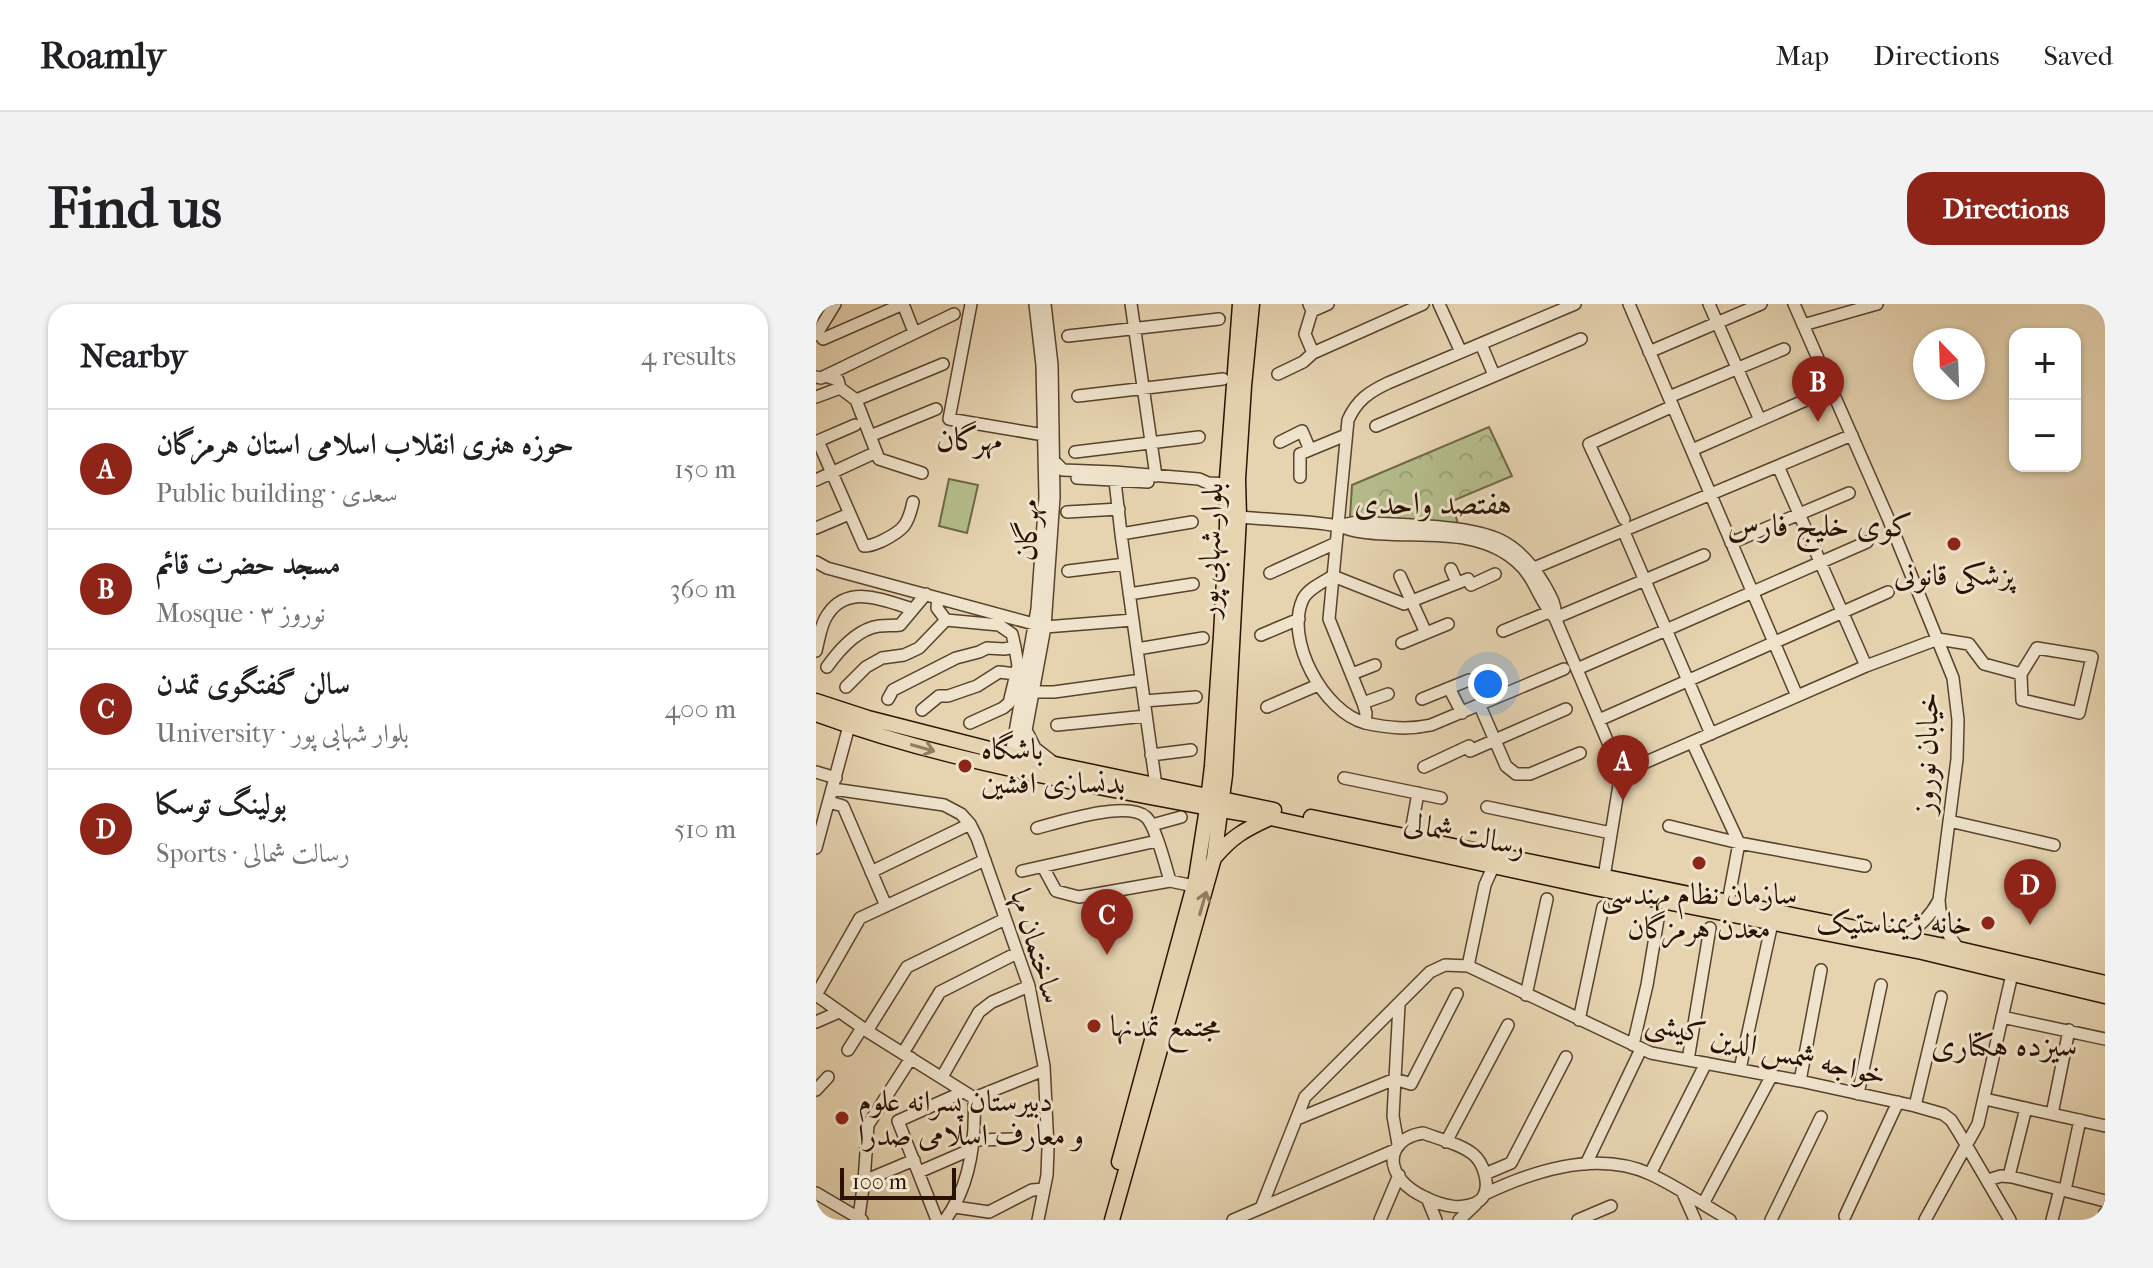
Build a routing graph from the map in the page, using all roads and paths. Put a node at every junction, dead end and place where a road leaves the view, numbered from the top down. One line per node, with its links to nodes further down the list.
1 (835, 304): 26 (street)
2 (903, 304): 24 (street); 26 (street)
3 (971, 304): 50 (street)
4 (1035, 304): 18 (street, مهرگان)
5 (1131, 304): 23 (street)
6 (1240, 304): 71 (main road, بلوار شهابی پور)
7 (1252, 304): 71 (main road, بلوار شهابی پور)
8 (1328, 304): 17 (street)
9 (1423, 304): 32 (street)
10 (1439, 304): 30 (street)
11 (1629, 304): 31 (street)
12 (1709, 304): 21 (street)
13 (1761, 304): 21 (street)
14 (1794, 304): 22 (street, خیابان نوروز)
15 (1877, 304): 22 (street)
16 (1572, 305): 28 (street)
17 (1311, 307): 32 (street)
18 (1043, 313): 50 (street, مهرگان); 61 (street, مهرگان)
19 (954, 314): 24 (street)
20 (1219, 319): 23 (street)
21 (1717, 322): 31 (street); 34 (street)
22 (1803, 325): 41 (street, خیابان نوروز)
23 (1135, 329): 25 (street); 40 (street)
24 (914, 332): 37 (street)
25 (1068, 336)
26 (820, 337)
27 (1581, 339): 36 (street)
28 (1481, 344): 30 (street); 36 (street)
29 (1784, 349): 34 (street)
30 (1461, 352): 51 (street)
31 (1649, 352): 45 (street)
32 (1313, 353): 35 (street)
33 (943, 364): 44 (street)
34 (1738, 369): 45 (street); 47 (street)
35 (1278, 374)
36 (1494, 375): 49 (street)
37 (820, 376): 39 (street)
38 (1223, 379): 40 (street)
39 (840, 388): 43 (street); 44 (street)
40 (1143, 388): 42 (street); 55 (street)
41 (1831, 389): 47 (street); 52 (street, خیابان نوروز)
42 (1078, 396)
43 (816, 397)
44 (856, 400): 53 (street)
45 (1671, 402): 58 (street); 80 (street)
46 (936, 409): 53 (street)
47 (1760, 420): 58 (street)
48 (855, 425): 63 (street)
49 (1376, 426)
50 (1044, 435): 115 (street, مهرگان)
51 (1346, 435): 57 (street); 82 (street)
52 (1852, 435): 62 (street); 121 (street, خیابان نوروز)
53 (870, 436): 64 (street)
54 (1199, 437): 55 (street)
55 (1151, 442): 59 (street); 66 (street)
56 (1280, 442): 57 (street)
57 (1310, 450): 67 (street)
58 (1692, 450): 73 (street)
59 (1075, 452)
60 (870, 455): 63 (street)
61 (1053, 460): 65 (street); 69 (street, مهرگان)
62 (1778, 466): 73 (street); 78 (street)
63 (832, 473): 68 (street); 77 (street)
64 (922, 473)
65 (1115, 476): 66 (street); 69 (street); 70 (street); 75 (street)
66 (1156, 476): 70 (street)
67 (1300, 477)
68 (816, 480)
69 (1054, 480): 115 (street, مهرگان)
70 (1208, 483): 71 (street)
71 (1232, 484): 79 (main road, بلوار شهابی پور)
72 (1849, 493): 78 (street)
73 (1710, 494): 84 (street); 88 (street)
74 (913, 502): 77 (street)
75 (1119, 509): 76 (street); 85 (street)
76 (1067, 512)
77 (849, 514): 83 (street)
78 (1799, 514): 88 (street); 91 (street)
79 (1233, 517): 82 (street); 170 (main road, بلوار شهابی پور)
80 (1624, 519)
81 (1192, 522): 85 (street)
82 (1337, 526): 87 (street); 95 (street)
83 (816, 528)
84 (1624, 532): 95 (street); 100 (street)
85 (1121, 534): 92 (street)
86 (1867, 542): 91 (street)
87 (1336, 543): 96 (street); 98 (street)
88 (1731, 543): 104 (street)
89 (1704, 555): 100 (street)
90 (816, 562): 106 (street)
91 (1821, 563): 104 (street); 109 (street)
92 (1125, 564): 94 (street); 105 (street)
93 (1451, 569): 101 (street)
94 (1068, 571)
95 (1531, 571): 110 (street)
96 (1270, 573)
97 (1495, 574): 101 (street)
98 (1333, 576): 107 (street); 111 (street); 133 (street)
99 (1400, 576): 107 (street)
100 (1645, 581): 110 (street); 117 (street)
101 (1457, 583): 107 (street)
102 (1193, 584): 105 (street)
103 (1888, 592): 109 (street)
104 (1753, 593): 117 (street); 123 (street)
105 (1129, 594): 113 (street)
106 (932, 596): 108 (street); 112 (street); 115 (street)
107 (1412, 601): 118 (street)
108 (912, 609): 126 (street); 129 (street)
109 (1843, 613): 123 (street); 128 (street)
110 (1552, 615): 116 (street); 131 (street)
111 (1299, 619): 119 (street); 138 (street)
112 (946, 620): 124 (street); 139 (street)
113 (1133, 620): 115 (street); 125 (street)
114 (1448, 624): 118 (street)
115 (1040, 626): 141 (street, مهرگان); 162 (street, مهرگان)
116 (1503, 631)
117 (1666, 631): 131 (street); 137 (street)
118 (1426, 633): 122 (street)
119 (1261, 635)
120 (1203, 638): 125 (street)
121 (1938, 639): 128 (street); 134 (street); 187 (street, خیابان نوروز)
122 (1402, 643)
123 (1775, 644): 137 (street); 143 (street)
124 (1015, 647): 132 (street); 145 (street)
125 (1137, 649): 135 (street)
126 (816, 651)
127 (1375, 665): 133 (street)
128 (1866, 666): 143 (street)
129 (827, 667)
130 (1564, 669): 150 (street)
131 (1577, 669): 157 (street)
132 (1016, 674): 153 (street); 159 (street)
133 (1352, 674): 149 (street)
134 (2021, 674): 134 (street)
135 (1141, 680): 141 (street); 148 (street)
136 (1469, 680): 140 (street)
137 (1688, 682): 157 (street); 163 (street)
138 (1318, 685): 151 (street); 158 (street)
139 (846, 687)
140 (1449, 688): 146 (street); 154 (street)
141 (1033, 692): 162 (street, مهرگان)
142 (1388, 694): 149 (street)
143 (1797, 696): 163 (street)
144 (1196, 697): 148 (street)
145 (888, 699)
146 (1422, 699)
147 (816, 701): 166 (main road, رسالت شمالی)
148 (1144, 701): 156 (street)
149 (1363, 703): 158 (street)
150 (1480, 706): 154 (street); 164 (street)
151 (1267, 707)
152 (1566, 709): 164 (street)
153 (922, 710)
154 (1462, 713): 158 (street)
155 (816, 714): 161 (main road, رسالت شمالی)
156 (1146, 716): 160 (street); 169 (street)
157 (1599, 720): 175 (street)
158 (1361, 722)
159 (970, 723)
160 (1057, 725)
161 (849, 726): 171 (main road, رسالت شمالی, one-way to 171); 177 (street)
162 (1021, 729): 166 (street); 171 (street, مهرگان); 172 (street)
163 (1711, 734): 165 (street)
164 (1494, 741): 168 (street); 173 (street)
165 (1692, 742): 175 (street); 196 (street)
166 (980, 747): 171 (main road, رسالت شمالی)
167 (1191, 750): 169 (street)
168 (1580, 753)
169 (1151, 755): 178 (street)
170 (1219, 760): 182 (main road); 183 (main road, بلوار شهابی پور); 184 (main road)
171 (1015, 763): 172 (main road, رسالت شمالی); 182 (main road, رسالت شمالی)
172 (1057, 765): 178 (main road, رسالت شمالی)
173 (1424, 767)
174 (816, 772): 177 (street)
175 (1621, 773): 192 (street)
176 (1344, 778): 179 (street)
177 (837, 786): 181 (street); 188 (street)
178 (1156, 786): 182 (main road, رسالت شمالی)
179 (1418, 793): 180 (street); 195 (street)
180 (1441, 798)
181 (829, 802): 198 (street); 206 (street)
182 (1178, 803): 183 (main road, رسالت شمالی); 189 (street); 193 (main road)
183 (1215, 803): 184 (main road, رسالت شمالی); 186 (main road, رسالت شمالی); 193 (main road, بلوار شهابی پور); 199 (main road, بلوار شهابی پور)
184 (1256, 806): 195 (main road, رسالت شمالی)
185 (1487, 807): 192 (street)
186 (1271, 818): 195 (main road, رسالت شمالی); 199 (main road)
187 (1949, 821): 197 (street); 212 (street, خیابان نوروز)
188 (970, 824): 200 (street, ساختمان مها); 206 (street)
189 (1152, 825): 191 (street); 194 (street)
190 (1669, 826): 196 (street)
191 (1037, 828)
192 (1611, 833): 207 (street)
193 (1202, 839): 210 (main road, بلوار شهابی پور)
194 (1157, 841): 203 (street); 208 (street)
195 (1408, 843): 201 (main road, رسالت شمالی); 207 (main road, رسالت شمالی)
196 (1739, 843): 202 (street); 213 (street)
197 (2054, 845)
198 (816, 848)
199 (1214, 858): 302 (main road, بلوار شهابی پور, one-way to 199)
200 (985, 860): 214 (street); 216 (street, ساختمان مها)
201 (1477, 863): 204 (main road, رسالت شمالی); 209 (street)
202 (1865, 866)
203 (1043, 867): 205 (street); 208 (street)
204 (1493, 867): 209 (street); 218 (main road, رسالت شمالی)
205 (1022, 871)
206 (871, 872): 214 (street)
207 (1604, 877): 213 (main road, رسالت شمالی)
208 (1170, 881): 210 (street)
209 (1485, 885): 223 (street)
210 (1194, 886): 301 (main road, بلوار شهابی پور)
211 (1547, 899): 231 (street)
212 (1939, 900): 220 (street); 221 (street, خیابان نوروز)
213 (1728, 902): 220 (main road, رسالت شمالی)
214 (886, 906): 230 (street)
215 (1603, 907): 237 (street)
216 (1005, 919): 222 (street, ساختمان مها); 240 (street)
217 (1658, 919): 243 (street)
218 (1772, 923): 225 (main road, رسالت شمالی); 249 (street)
219 (1710, 928): 247 (street)
220 (1902, 937): 221 (main road, رسالت شمالی)
221 (1959, 949): 226 (main road, رسالت شمالی)
222 (1017, 953): 228 (street, ساختمان مها); 245 (street)
223 (1468, 966): 231 (street, خواجه شمس الدين كيشی); 234 (street)
224 (1821, 970): 254 (street)
225 (2012, 974): 232 (main road, رسالت شمالی); 236 (street)
226 (2105, 983)
227 (1881, 985): 257 (street)
228 (1029, 986): 250 (street, ساختمان مها); 252 (street)
229 (1457, 994): 253 (street)
230 (816, 995): 235 (street)
231 (1526, 995): 237 (street, خواجه شمس الدين كيشی)
232 (2105, 996)
233 (1941, 997): 261 (street)
234 (1399, 1005): 253 (street); 265 (street)
235 (839, 1012): 238 (street); 240 (street)
236 (2002, 1017): 241 (street); 259 (street)
237 (1579, 1020): 243 (street, خواجه شمس الدين كيشی)
238 (816, 1022)
239 (1508, 1025): 269 (street)
240 (864, 1029): 244 (street); 245 (street)
241 (2069, 1030): 242 (street); 263 (street)
242 (2105, 1039)
243 (1637, 1047): 247 (street, خواجه شمس الدين كيشی); 274 (street)
244 (848, 1050)
245 (907, 1056): 252 (street); 282 (street)
246 (1566, 1057): 276 (street)
247 (1688, 1060): 248 (street, خواجه شمس الدين كيشی)
248 (1706, 1063): 249 (street, خواجه شمس الدين كيشی); 277 (street)
249 (1740, 1069): 251 (street, خواجه شمس الدين كيشی)
250 (1044, 1070): 258 (street); 283 (street, ساختمان مها)
251 (1772, 1075): 254 (street, خواجه شمس الدين كيشی); 290 (street)
252 (942, 1077): 258 (street)
253 (1395, 1079): 265 (street); 272 (street)
254 (1800, 1081): 257 (street, خواجه شمس الدين كيشی)
255 (816, 1083): 256 (street)
256 (816, 1090)
257 (1858, 1094): 260 (street, خواجه شمس الدين كيشی)
258 (968, 1095): 270 (street); 273 (street)
259 (1985, 1099): 262 (street); 271 (street)
260 (1898, 1102): 261 (street, خواجه شمس الدين كيشی); 296 (street)
261 (1915, 1106): 271 (street, خواجه شمس الدين كيشی)
262 (2026, 1108): 263 (street); 280 (street)
263 (2052, 1114): 266 (street)
264 (1821, 1117): 310 (street)
265 (1297, 1119): 293 (street)
266 (2080, 1120): 267 (street); 284 (street)
267 (2105, 1126)
268 (1014, 1139): 270 (street)
269 (1446, 1142): 272 (street); 276 (street)
270 (973, 1144): 275 (street); 292 (street)
271 (1966, 1145): 281 (street, خواجه شمس الدين كيشی); 311 (street)
272 (1397, 1147): 278 (street); 293 (street)
273 (914, 1160): 275 (street); 282 (street)
274 (1586, 1164): 277 (street); 279 (street)
275 (919, 1172): 298 (street)
276 (1485, 1174): 279 (street); 287 (street)
277 (1650, 1174): 286 (street)
278 (1399, 1175): 288 (street); 304 (street)
279 (1534, 1176): 287 (street)
280 (2009, 1176): 281 (street); 284 (street)
281 (1988, 1180): 312 (street, خواجه شمس الدين كيشی)
282 (864, 1181): 297 (street)
283 (1044, 1189): 295 (street); 300 (street, ساختمان مها)
284 (2063, 1190): 289 (street); 313 (street)
285 (816, 1193): 297 (street)
286 (1682, 1193): 290 (street); 308 (street)
287 (1482, 1197): 288 (street); 306 (street)
288 (1427, 1198): 305 (street)
289 (2105, 1201)
290 (1703, 1204): 309 (street)
291 (1611, 1206): 307 (street)
292 (955, 1207): 295 (street); 299 (street)
293 (1261, 1208): 303 (street)
294 (2105, 1213): 314 (street)
295 (989, 1216)
296 (1845, 1216)
297 (861, 1218)
298 (937, 1220)
299 (945, 1220)
300 (1038, 1220)
301 (1102, 1220)
302 (1112, 1220)
303 (1233, 1220)
304 (1380, 1220)
305 (1436, 1220)
306 (1459, 1220)
307 (1578, 1220)
308 (1695, 1220)
309 (1730, 1220)
310 (1771, 1220)
311 (1925, 1220)
312 (2010, 1220)
313 (2052, 1220)
314 (2104, 1220)

